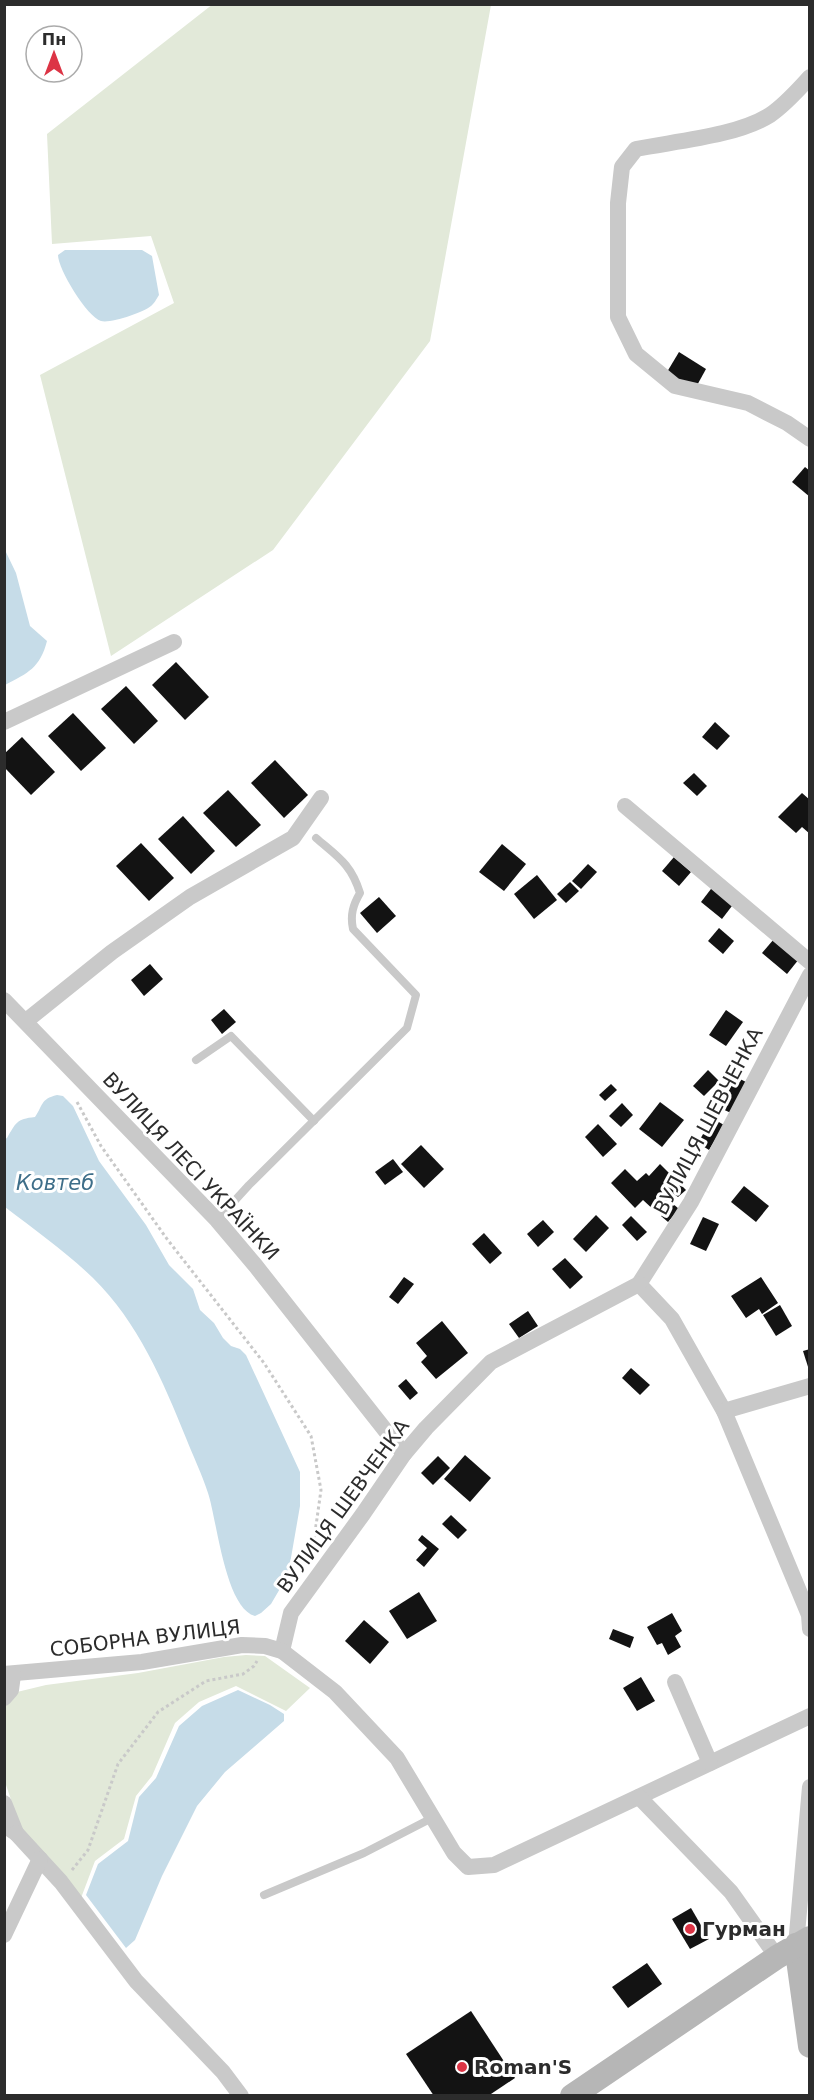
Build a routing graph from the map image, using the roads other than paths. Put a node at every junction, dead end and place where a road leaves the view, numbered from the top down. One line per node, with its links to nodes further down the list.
1 (810, 77): 2 (street)
2 (810, 439)
3 (174, 642): 4 (street)
4 (4, 722)
5 (321, 798): 11 (street)
6 (625, 806): 8 (street)
7 (316, 838): 13 (lane)
8 (810, 962)
9 (810, 975): 15 (street, ВУЛИЦЯ ШЕВЧЕНКА)
10 (4, 1000): 11 (street, ВУЛИЦЯ ЛЕСІ УКРАЇНКИ)
11 (26, 1021): 14 (street, ВУЛИЦЯ ЛЕСІ УКРАЇНКИ)
12 (196, 1060): 13 (lane)
13 (314, 1120): 14 (lane)
14 (217, 1220): 18 (street, ВУЛИЦЯ ЛЕСІ УКРАЇНКИ)
15 (639, 1284): 17 (street); 18 (street, ВУЛИЦЯ ШЕВЧЕНКА)
16 (810, 1386): 17 (street)
17 (724, 1411): 19 (street)
18 (404, 1454): 20 (street, ВУЛИЦЯ ШЕВЧЕНКА)
19 (810, 1629)
20 (282, 1651): 21 (street, СОБОРНА ВУЛИЦЯ); 29 (street)
21 (9, 1674): 23 (street, СОБОРНА ВУЛИЦЯ)
22 (675, 1682): 25 (street)
23 (4, 1698)
24 (810, 1716): 25 (street)
25 (710, 1763): 27 (street)
26 (810, 1787): 34 (street)
27 (639, 1797): 29 (street); 34 (street)
28 (4, 1803): 30 (street)
29 (432, 1818): 32 (lane)
30 (10, 1829): 31 (street)
31 (40, 1859): 33 (street); 36 (street)
32 (264, 1895)
33 (4, 1935)
34 (794, 1947): 35 (street); 37 (street)
35 (810, 2046)
36 (241, 2096)
37 (572, 2096)

